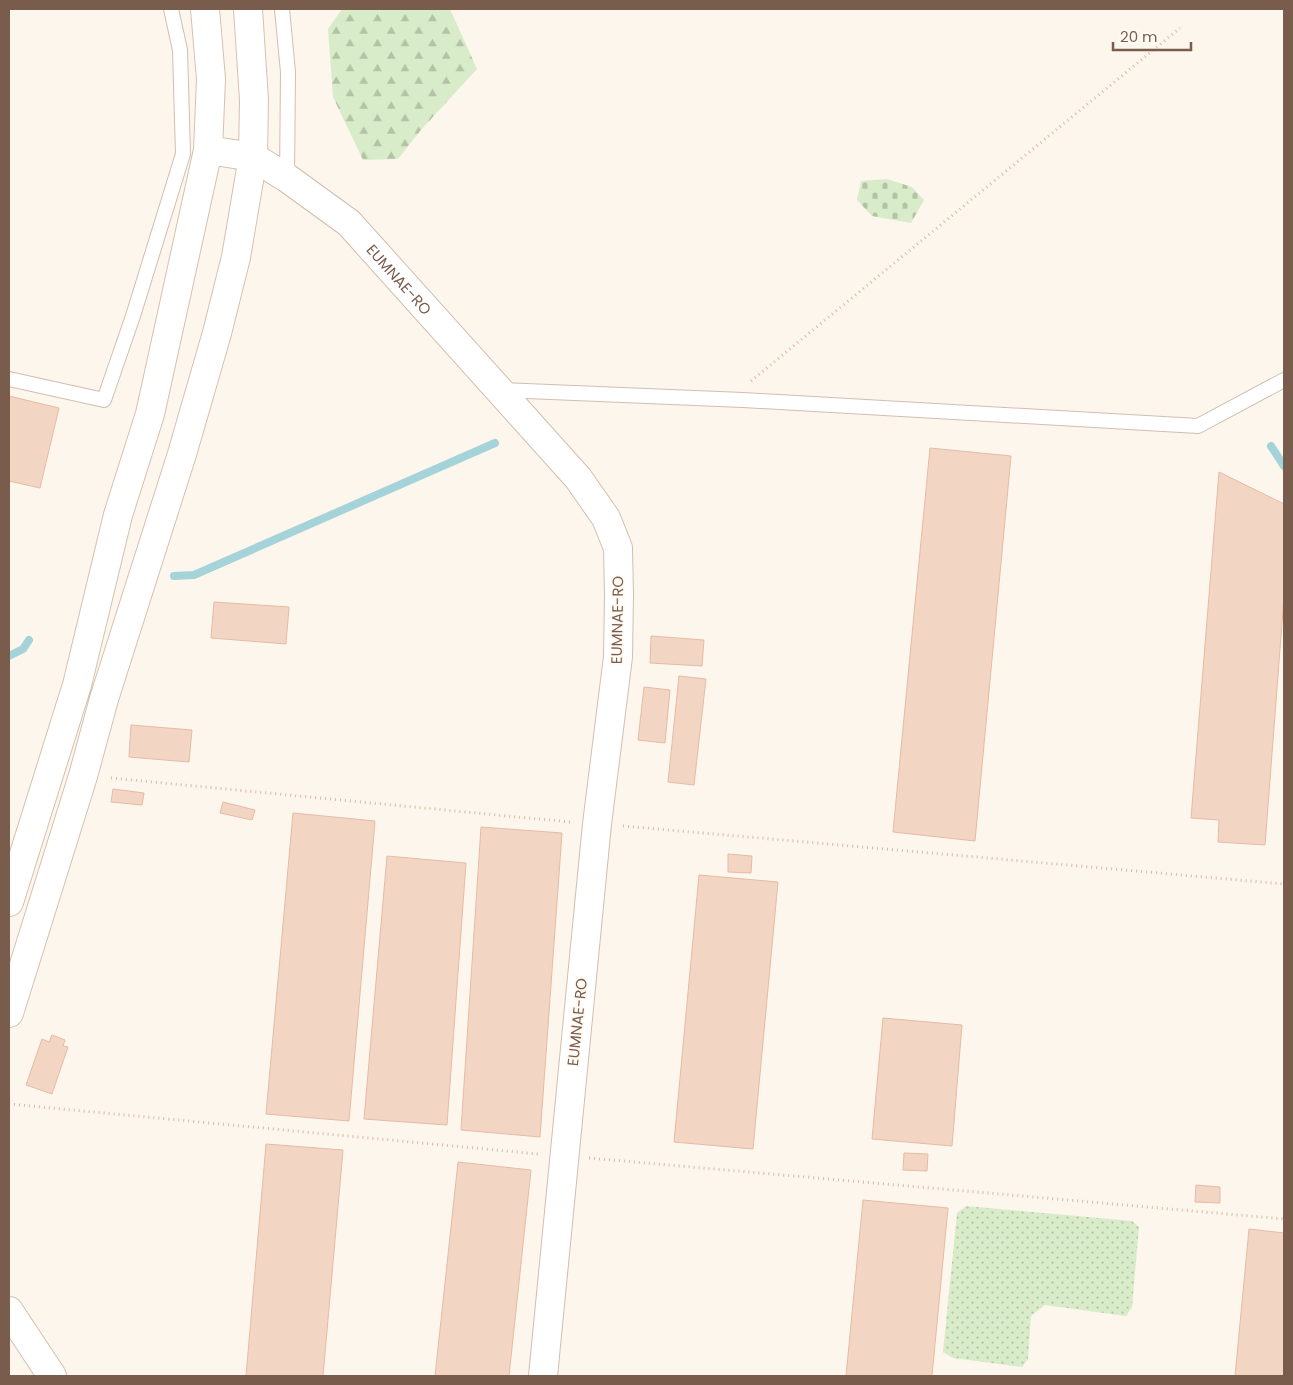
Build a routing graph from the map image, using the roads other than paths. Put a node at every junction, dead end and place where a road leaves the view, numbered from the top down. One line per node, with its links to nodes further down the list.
1 (171, 9): 8 (lane)
2 (205, 9): 5 (street)
3 (248, 9): 6 (street)
4 (282, 9): 7 (lane)
5 (208, 150): 6 (street); 11 (street)
6 (253, 157): 7 (street, EUMNAE-RO); 12 (street)
7 (287, 178): 10 (street, EUMNAE-RO)
8 (9, 379)
9 (1284, 380): 10 (lane)
10 (499, 390): 15 (street, EUMNAE-RO)
11 (9, 902)
12 (9, 1012)
13 (9, 1311): 14 (street)
14 (52, 1376)
15 (543, 1376)

